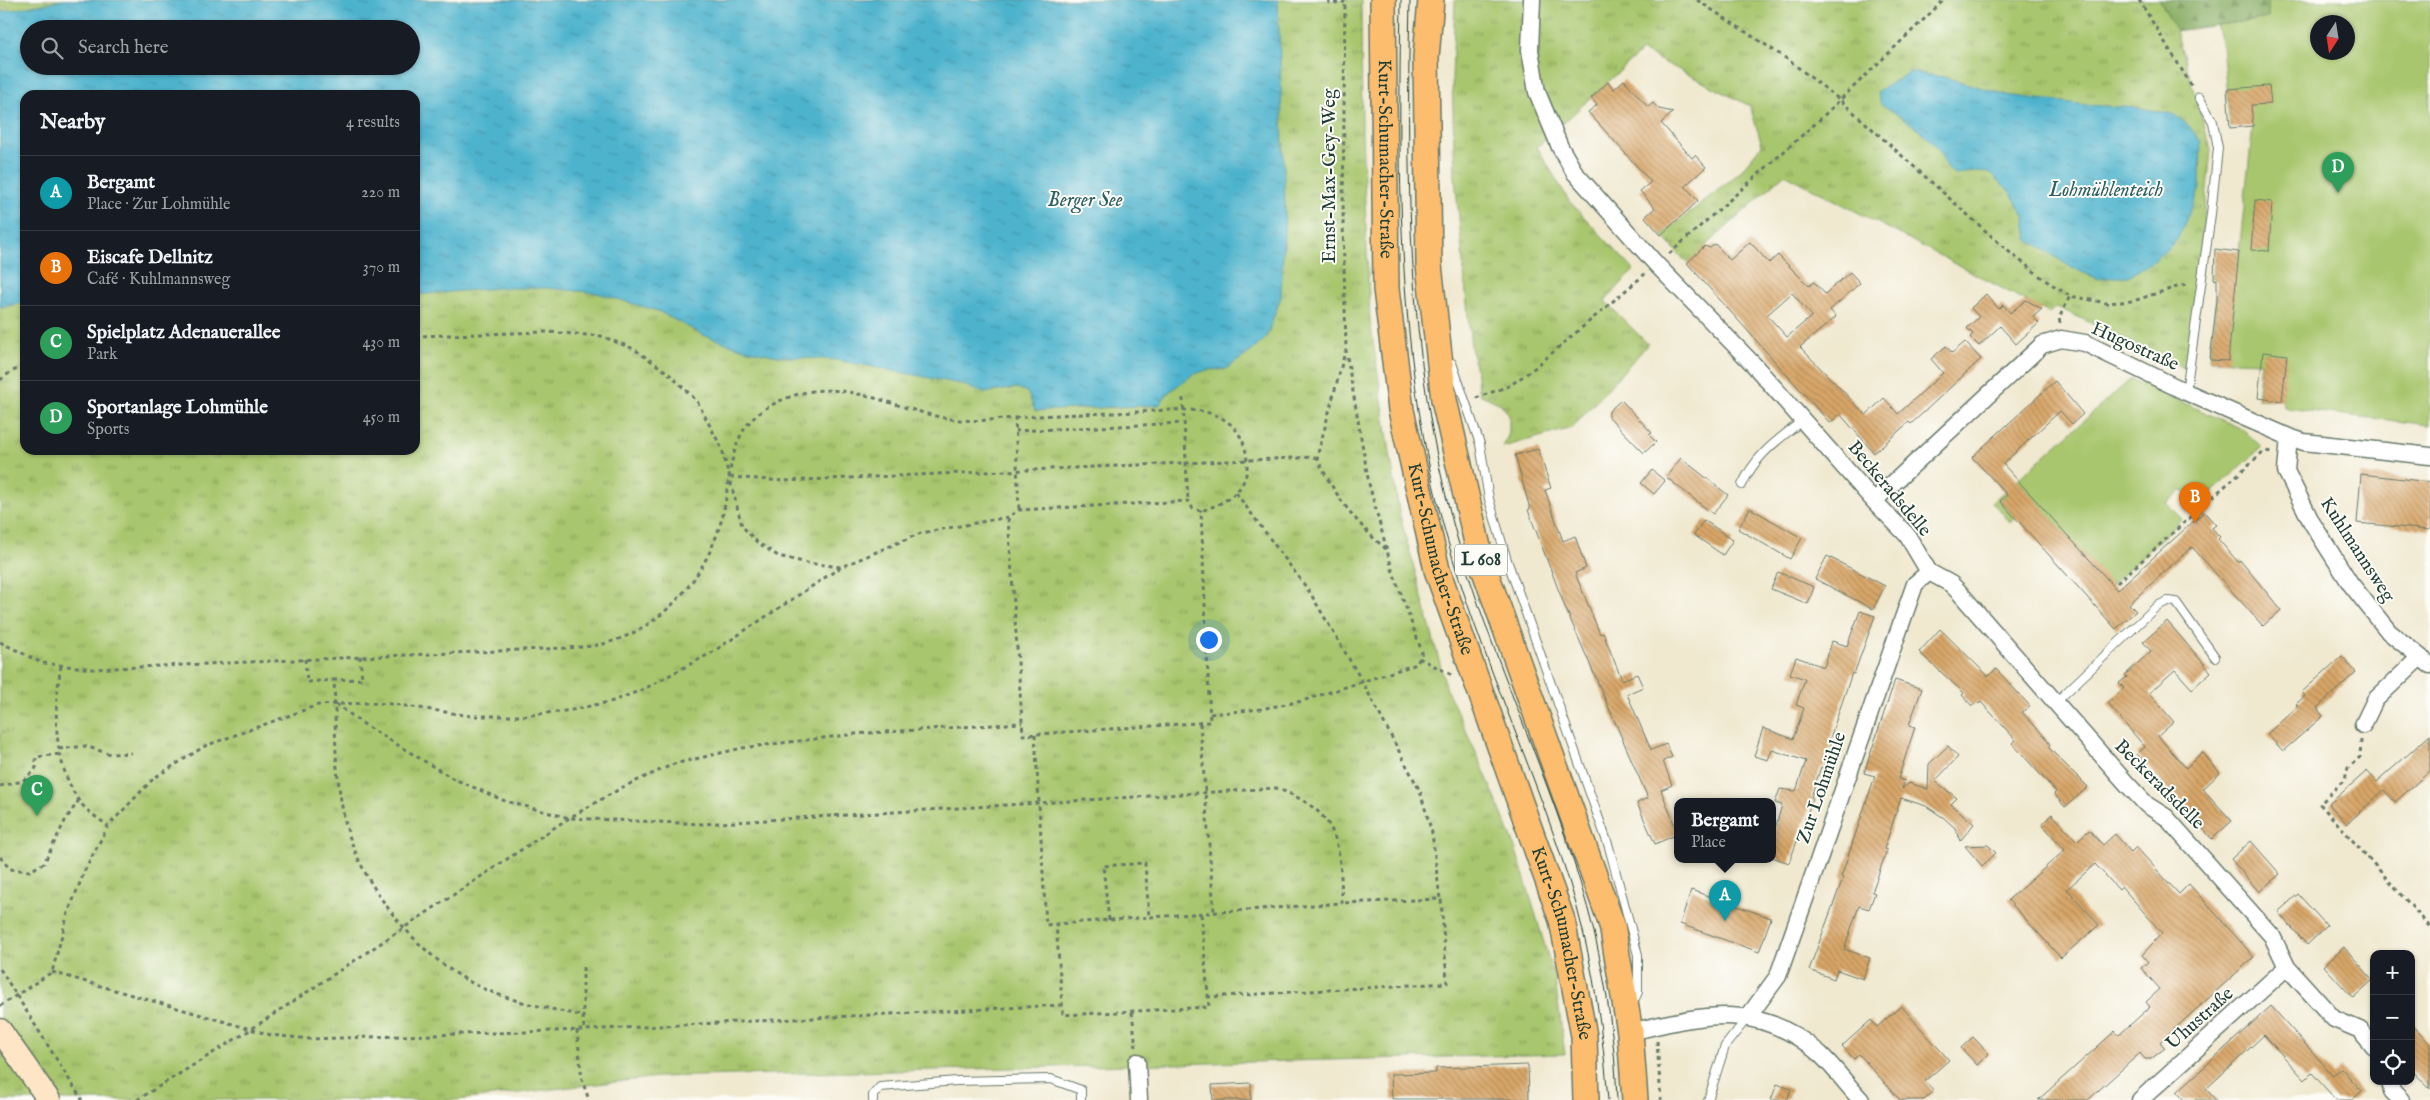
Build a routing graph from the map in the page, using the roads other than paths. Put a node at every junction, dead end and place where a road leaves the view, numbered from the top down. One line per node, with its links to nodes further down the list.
1 (1383, 0): 30 (main road, Kurt-Schumacher-Straße / L 608)
2 (1431, 0): 5 (main road, Kurt-Schumacher-Straße / L 608)
3 (1532, 0): 9 (street, Beckeradsdelle)
4 (2199, 97): 8 (lane)
5 (1429, 265): 6 (lane, Kurt-Schumacher-Straße); 21 (main road, Kurt-Schumacher-Straße / L 608)
6 (1444, 310)
7 (1451, 354): 21 (lane)
8 (2186, 392): 10 (street, Hugostraße); 13 (street, Hugostraße)
9 (1803, 420): 12 (lane); 13 (street, Beckeradsdelle)
10 (2289, 437): 11 (street, Hugostraße); 16 (street, Kuhlmannsweg)
11 (2430, 456)
12 (1742, 485)
13 (1874, 501): 14 (street, Beckeradsdelle)
14 (1929, 572): 17 (street, Beckeradsdelle); 20 (street, Zur Lohmühle)
15 (2215, 657): 17 (lane)
16 (2424, 662): 18 (street)
17 (2056, 702): 19 (street, Beckeradsdelle)
18 (2362, 725)
19 (2287, 967): 23 (street, Beckeradsdelle); 34 (street, Uhustraße)
20 (1748, 1017): 21 (street); 32 (lane); 33 (street)
21 (1628, 1022): 31 (main road, Kurt-Schumacher-Straße / L 608)
22 (0, 1030): 26 (street)
23 (2370, 1042)
24 (1137, 1062): 29 (street)
25 (2391, 1085): 35 (street)
26 (49, 1100)
27 (873, 1100): 28 (lane)
28 (1081, 1100)
29 (1140, 1100)
30 (1586, 1100)
31 (1635, 1100)
32 (1708, 1100)
33 (1861, 1100)
34 (2140, 1100)
35 (2401, 1100)

